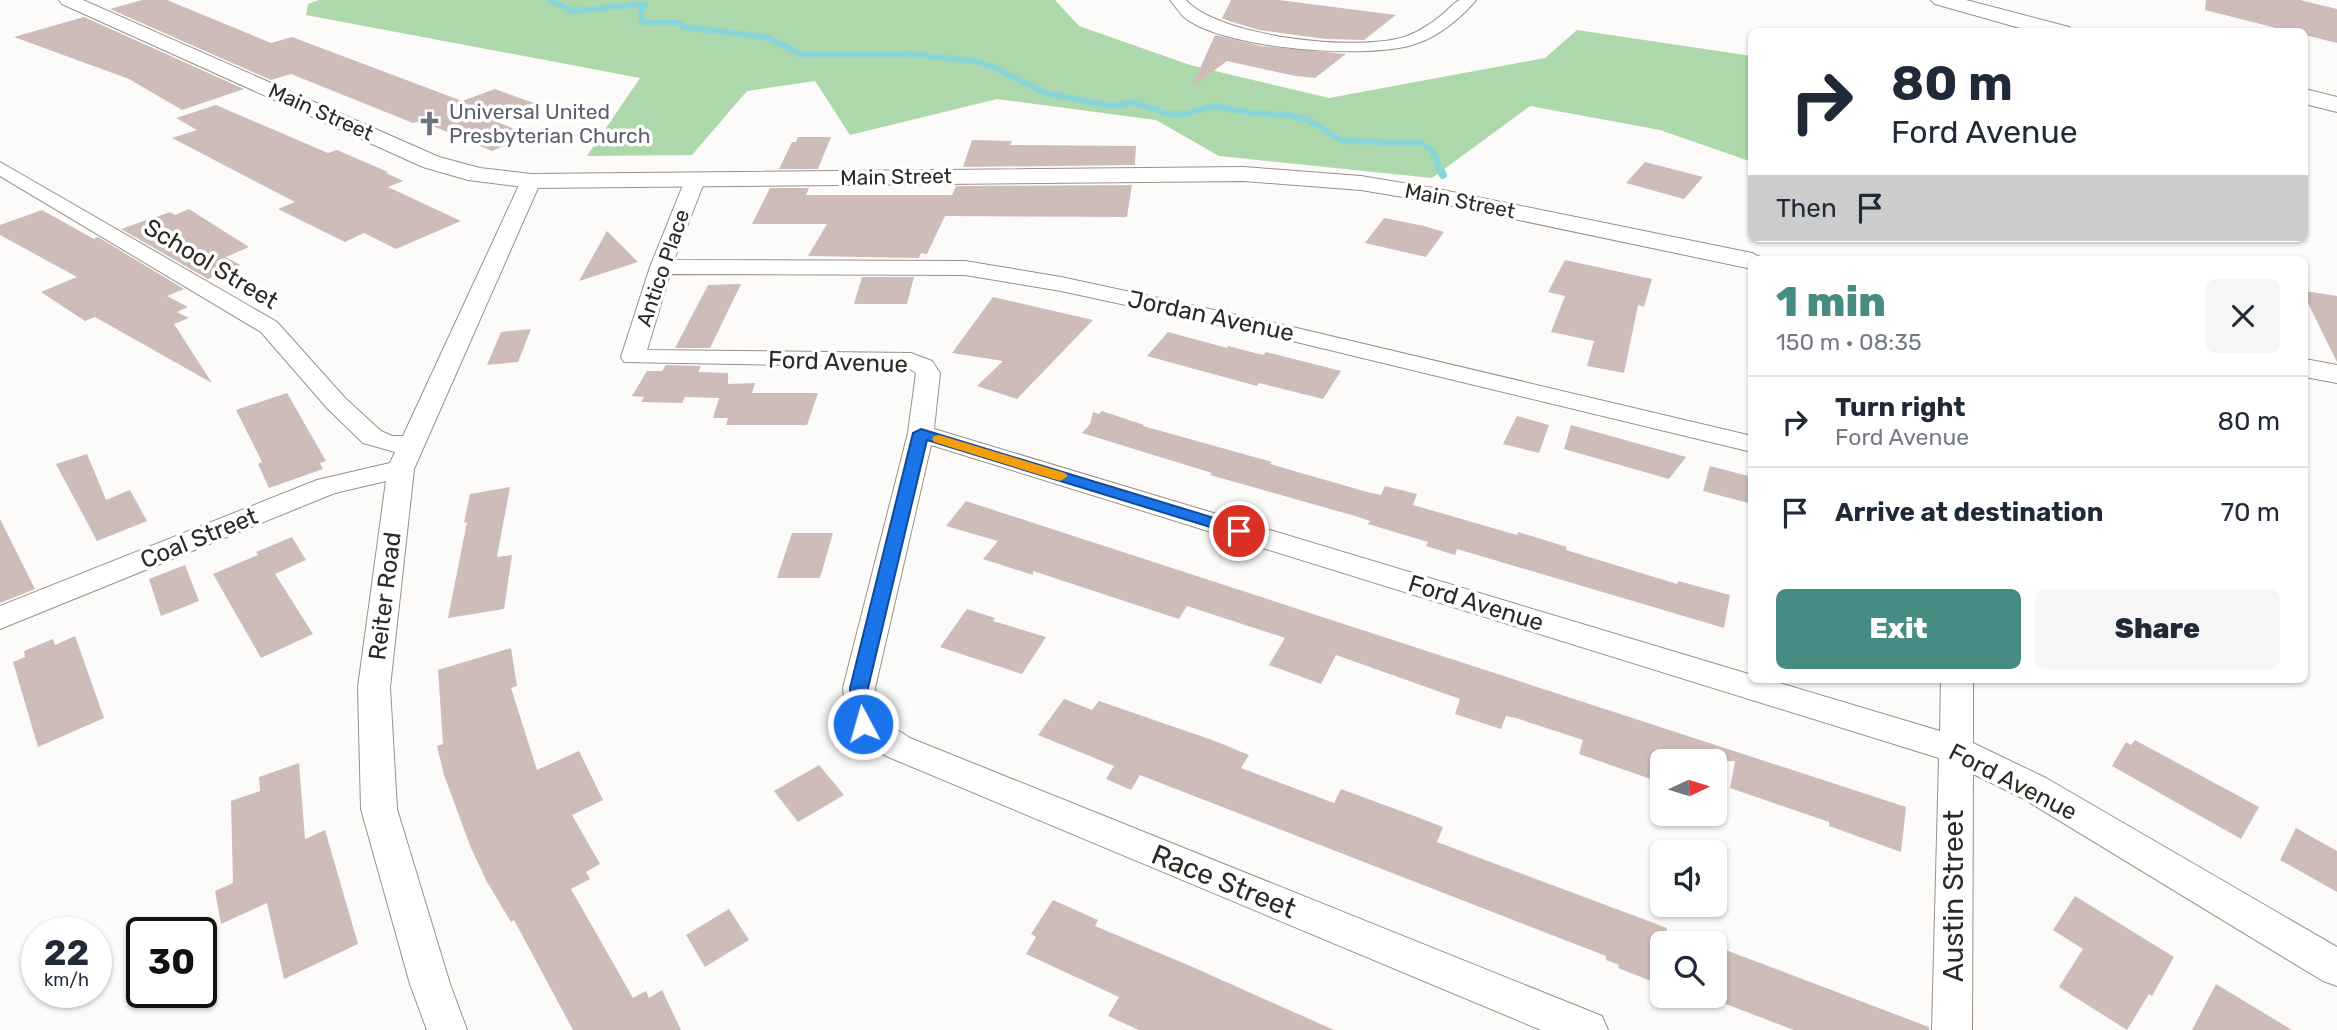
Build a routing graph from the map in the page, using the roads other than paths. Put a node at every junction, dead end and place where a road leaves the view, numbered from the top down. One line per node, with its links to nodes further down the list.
1 (68, 0): 10 (street, Main Street)
2 (1178, 0): 3 (street)
3 (1468, 0)
4 (1942, 0): 5 (main road)
5 (2046, 28)
6 (2308, 97): 7 (main road)
7 (2337, 105)
8 (0, 168): 18 (street, School Street)
9 (695, 180): 10 (street, Main Street); 11 (street, Main Street); 12 (street, Antico Place)
10 (531, 181): 18 (street, Reiter Road)
11 (1748, 260)
12 (661, 267): 13 (street, Antico Place); 17 (street, Jordan Avenue)
13 (633, 357): 16 (street, Ford Avenue)
14 (2308, 369): 15 (street)
15 (2337, 374)
16 (921, 433): 21 (street, Ford Avenue); 24 (street, Race Street)
17 (1748, 443)
18 (406, 457): 19 (street, Coal Street); 23 (street, Reiter Road)
19 (0, 618)
20 (1957, 683): 21 (street, Austin Street)
21 (1954, 749): 22 (street, Ford Avenue); 25 (street, Austin Street)
22 (2337, 968)
23 (447, 1030)
24 (1588, 1030)
25 (1952, 1030)

